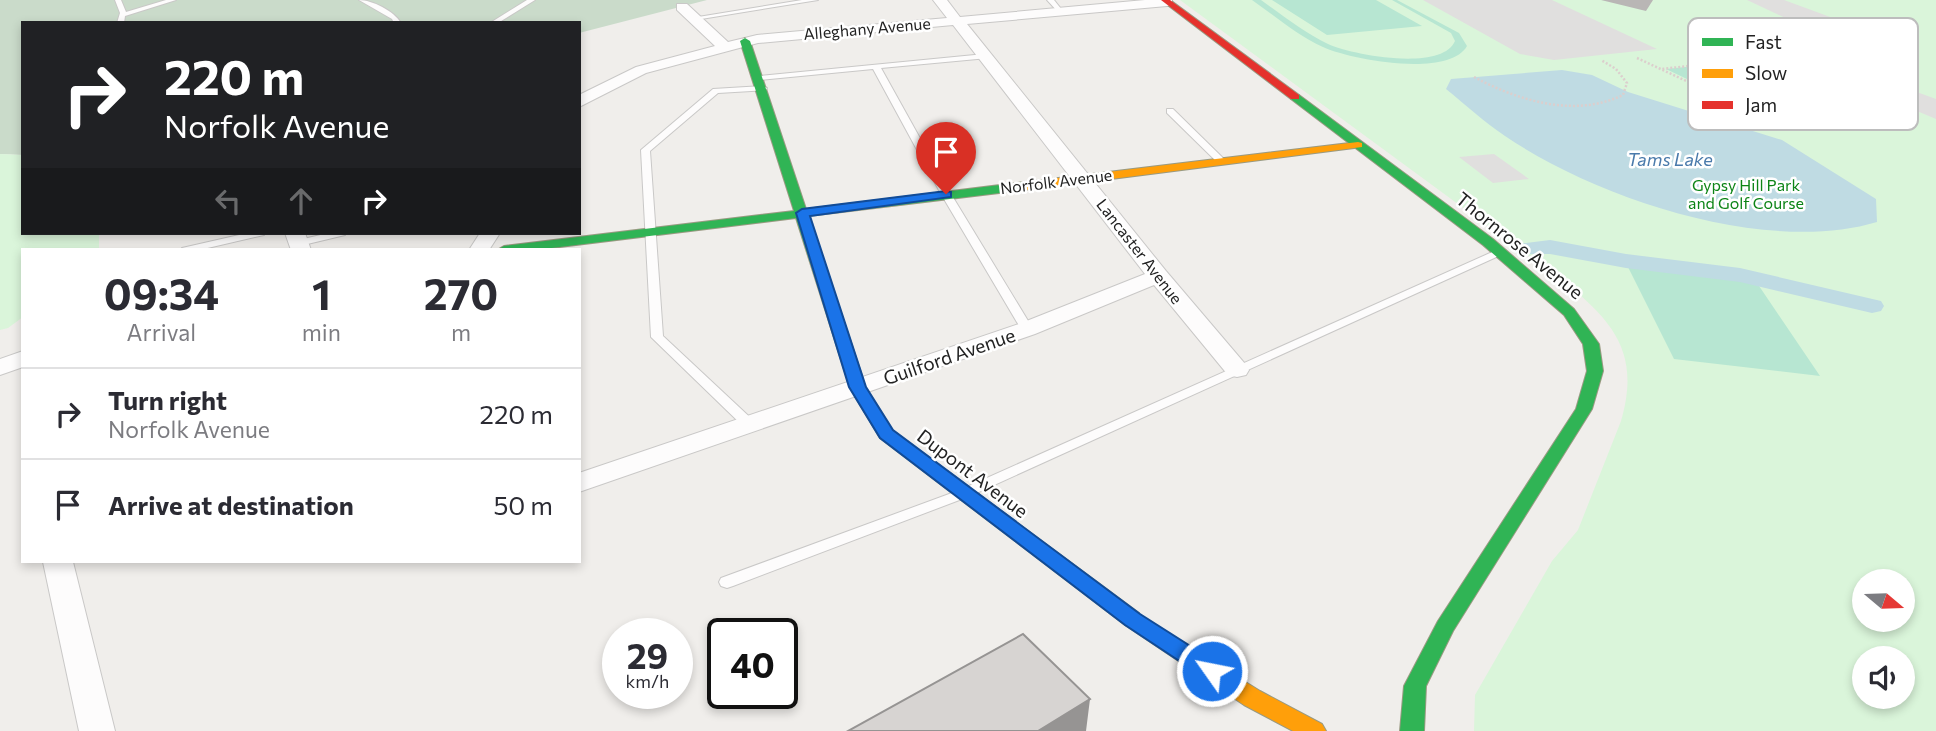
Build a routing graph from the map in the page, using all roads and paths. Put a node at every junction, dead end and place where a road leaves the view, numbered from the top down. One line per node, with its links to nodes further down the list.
1 (118, 0): 11 (lane)
2 (173, 0): 11 (lane)
3 (362, 0): 13 (lane)
4 (532, 0): 14 (lane)
5 (815, 0): 10 (lane)
6 (940, 0): 12 (street, Lancaster Avenue)
7 (1166, 1): 8 (street, Alleghany Avenue); 28 (street, Thornrose Avenue)
8 (1055, 5): 12 (street, Alleghany Avenue)
9 (682, 7): 10 (street)
10 (695, 18): 16 (street)
11 (121, 19)
12 (955, 20): 15 (street, Alleghany Avenue); 17 (street, Lancaster Avenue)
13 (397, 21)
14 (496, 21)
15 (745, 41): 16 (street, Alleghany Avenue); 25 (street, Dupont Avenue)
16 (724, 46): 26 (street, Alleghany Avenue)
17 (985, 56): 21 (lane); 30 (street, Lancaster Avenue)
18 (1637, 58): 22 (path)
19 (1601, 60): 23 (path)
20 (1688, 66): 22 (path)
21 (876, 67): 25 (lane); 31 (lane)
22 (1662, 69): 24 (path)
23 (1474, 77)
24 (1688, 81)
25 (761, 83): 32 (street, Dupont Avenue); 33 (lane)
26 (581, 101)
27 (1170, 111): 29 (lane)
28 (1358, 145): 29 (street, Norfolk Avenue); 39 (street, Thornrose Avenue)
29 (1222, 162): 30 (street, Norfolk Avenue)
30 (1083, 178): 31 (street, Norfolk Avenue); 40 (street, Lancaster Avenue)
31 (946, 194): 32 (street, Norfolk Avenue); 41 (lane)
32 (802, 213): 33 (street, Norfolk Avenue); 45 (street, Dupont Avenue)
33 (651, 232): 38 (street, Norfolk Avenue); 46 (lane)
34 (251, 235): 37 (lane)
35 (331, 235): 36 (lane)
36 (298, 242)
37 (195, 248)
38 (520, 248)
39 (1499, 252): 44 (lane); 53 (street, Thornrose Avenue)
40 (1158, 276): 41 (street, Guilford Avenue); 44 (street, Lancaster Avenue)
41 (1027, 329): 45 (street, Guilford Avenue)
42 (21, 359): 43 (street)
43 (0, 368)
44 (1237, 370): 48 (lane)
45 (858, 387): 46 (street, Guilford Avenue); 48 (street, Dupont Avenue)
46 (750, 425): 47 (street, Guilford Avenue)
47 (581, 482)
48 (965, 493): 50 (lane); 52 (street, Dupont Avenue)
49 (58, 563): 51 (street)
50 (727, 582)
51 (97, 731)
52 (1314, 731)
53 (1412, 731)

